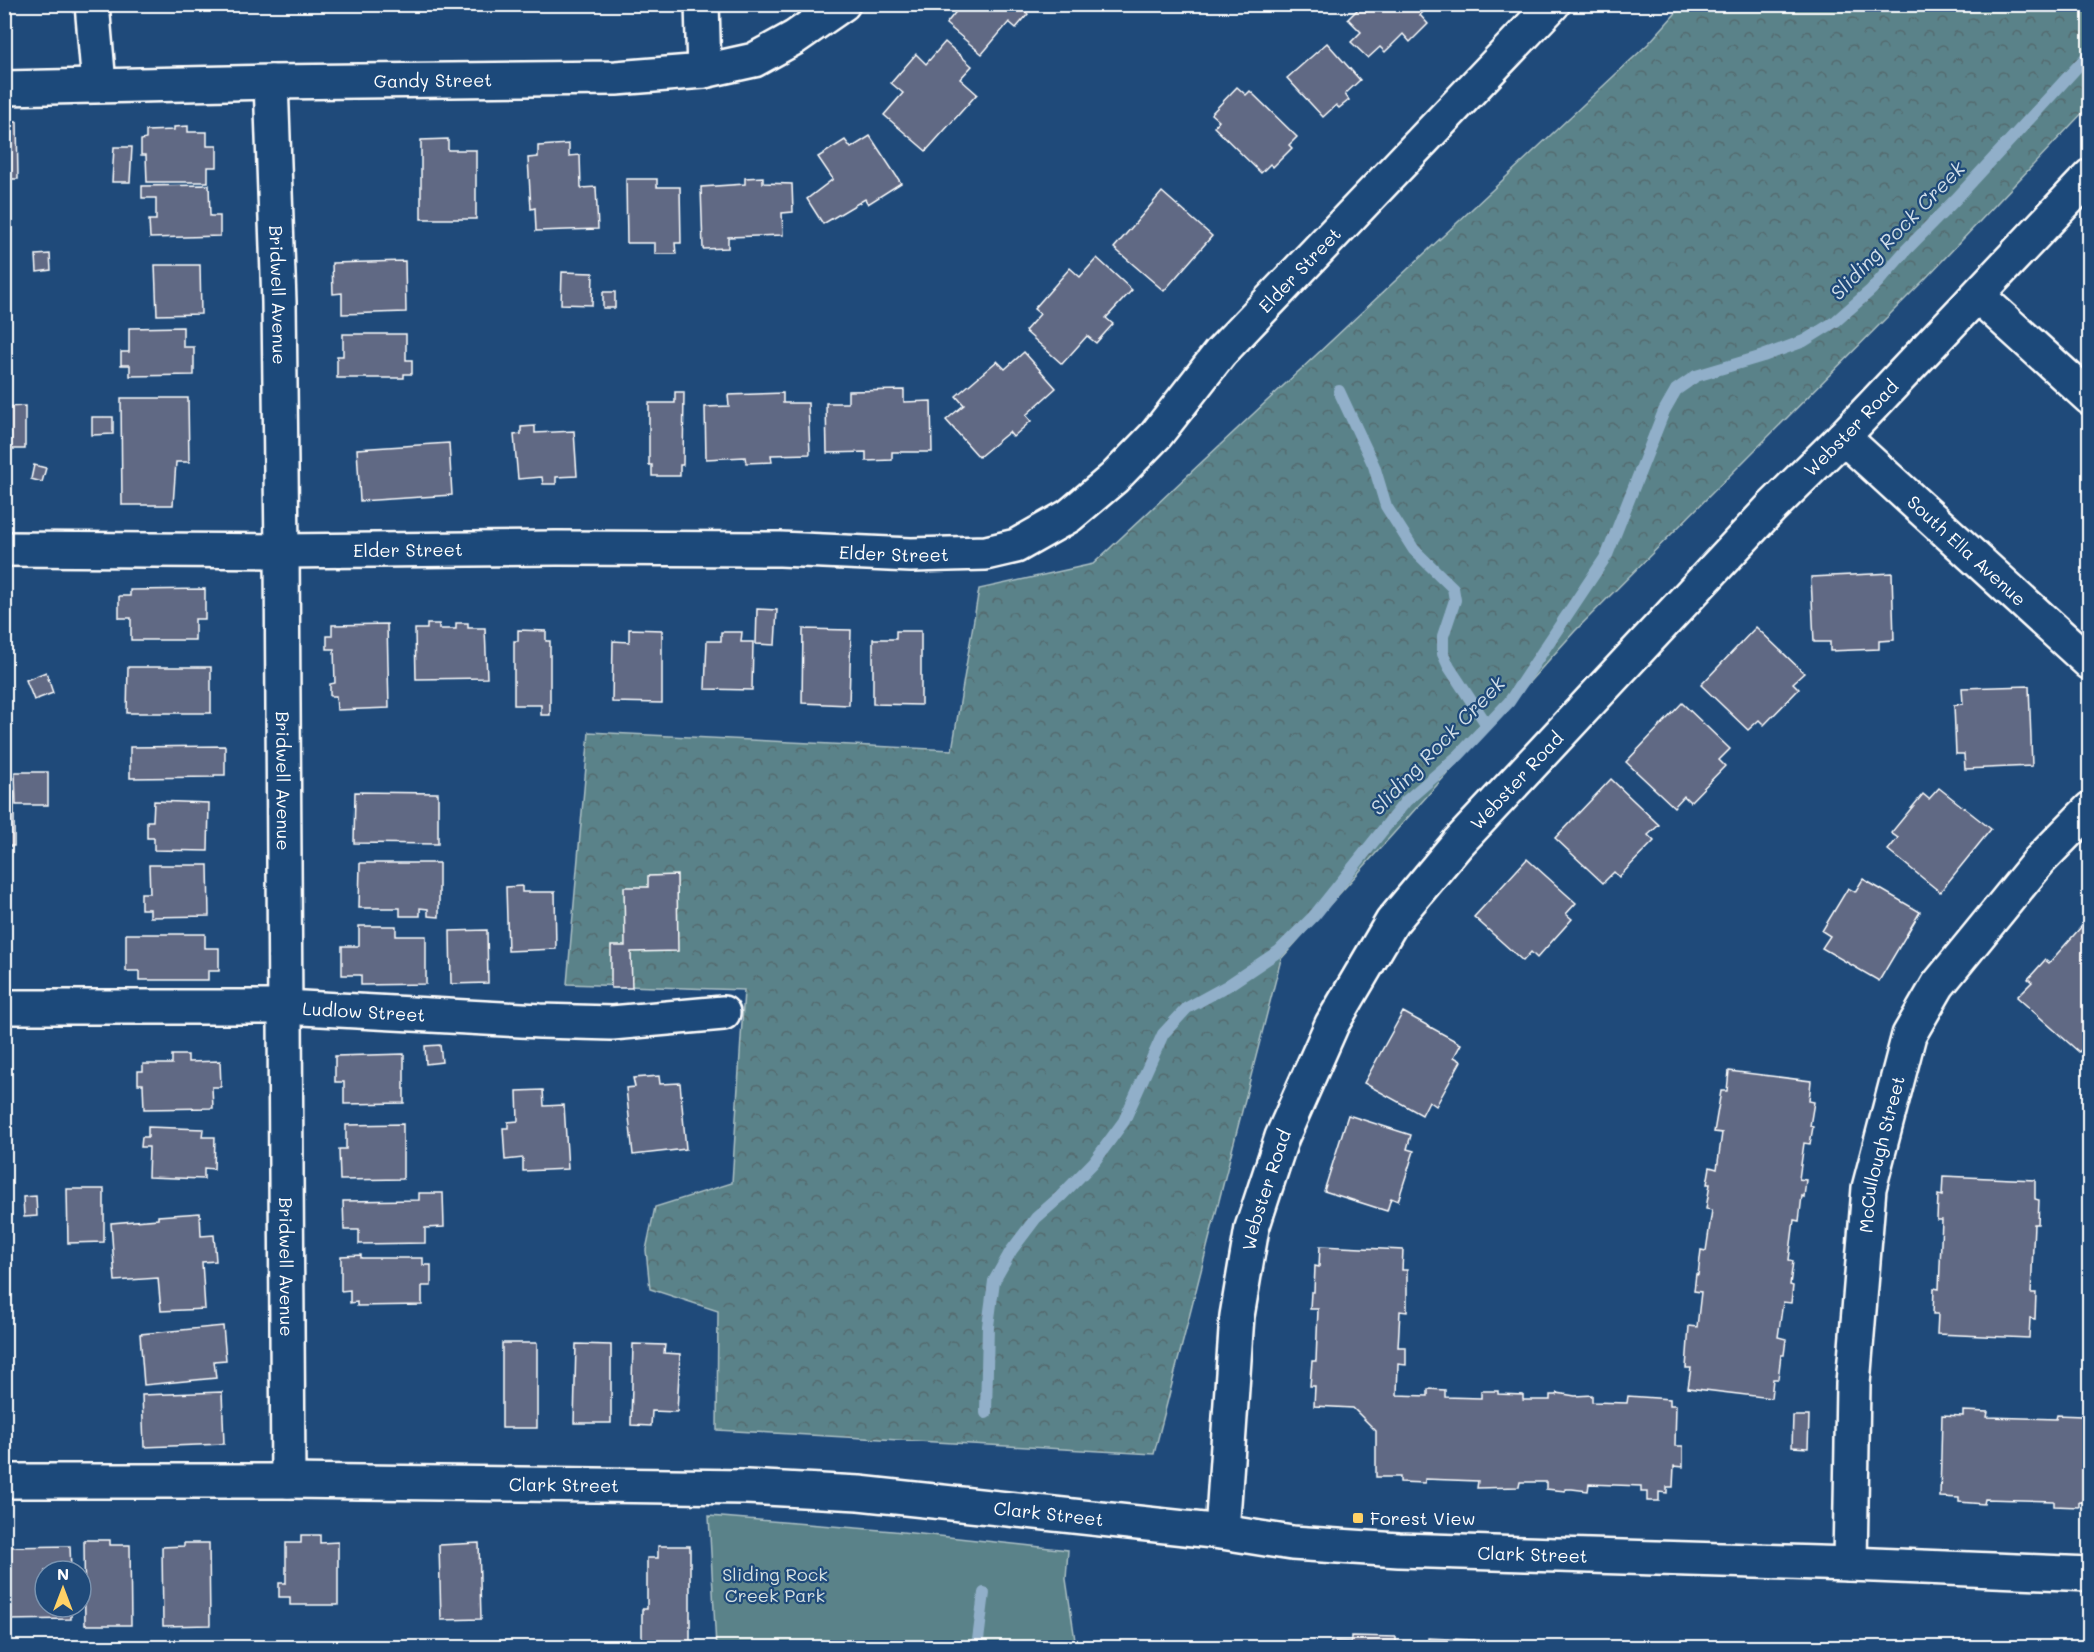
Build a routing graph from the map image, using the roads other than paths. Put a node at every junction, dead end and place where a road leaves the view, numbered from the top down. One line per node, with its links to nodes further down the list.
1 (92, 4): 7 (street)
2 (702, 4): 5 (street)
3 (843, 4): 5 (street, Gandy Street)
4 (1553, 4): 14 (street, Elder Street)
5 (704, 71): 6 (street, Gandy Street)
6 (271, 82): 7 (street, Gandy Street); 14 (street, Bridwell Avenue)
7 (99, 85): 8 (street, Gandy Street)
8 (4, 88)
9 (2090, 176): 10 (street, Webster Road)
10 (1978, 296): 11 (street); 12 (street, Webster Road)
11 (2090, 399)
12 (1843, 437): 15 (street, South Ella Avenue); 22 (street, Webster Road)
13 (4, 549): 14 (street, Elder Street)
14 (282, 552): 18 (street, Bridwell Avenue)
15 (2090, 663)
16 (2090, 809): 23 (street, McCullough Street)
17 (4, 1007): 18 (street, Ludlow Street)
18 (284, 1007): 19 (street, Ludlow Street); 20 (street, Bridwell Avenue)
19 (723, 1013)
20 (288, 1480): 21 (street, Clark Street); 22 (street, Clark Street)
21 (4, 1481)
22 (1222, 1532): 23 (street, Clark Street)
23 (1850, 1564): 24 (street, Clark Street)
24 (2090, 1574)

